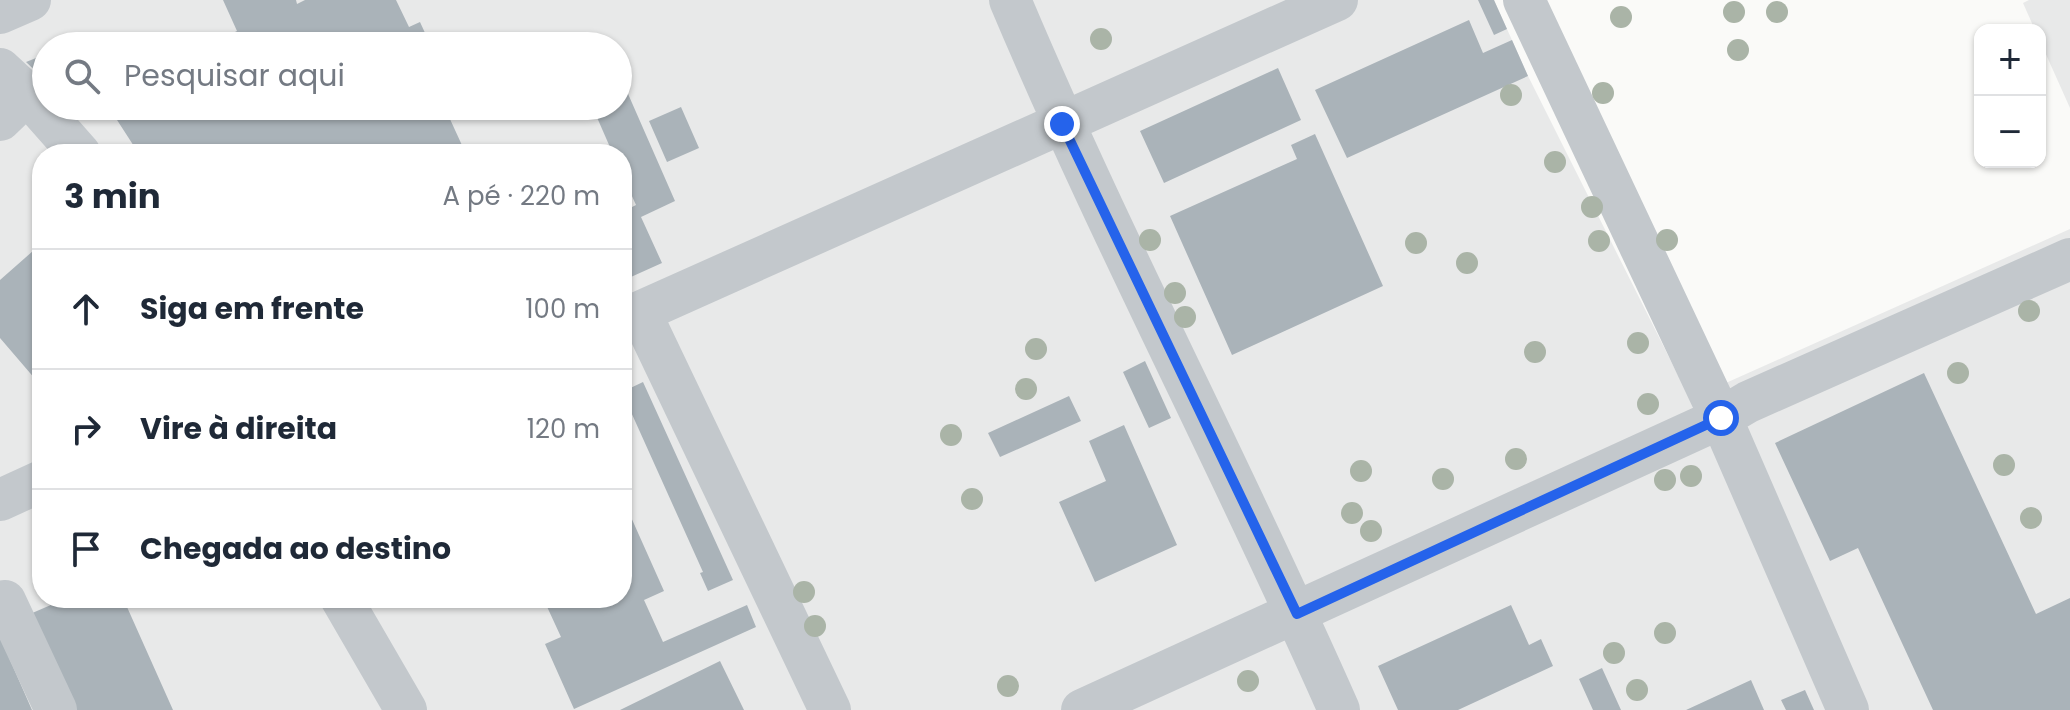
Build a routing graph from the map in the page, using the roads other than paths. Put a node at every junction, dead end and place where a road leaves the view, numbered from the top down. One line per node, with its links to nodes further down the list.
1 (30, 0): 5 (street)
2 (1010, 0): 9 (street)
3 (1337, 0): 9 (street)
4 (1524, 0): 14 (street)
5 (0, 13)
6 (9, 94): 7 (street)
7 (32, 113)
8 (40, 120): 10 (street)
9 (1062, 124): 12 (street); 19 (street)
10 (68, 144)
11 (2070, 259): 14 (street)
12 (632, 316)
13 (632, 318): 22 (street)
14 (1721, 418): 19 (street); 25 (street)
15 (32, 486): 16 (street)
16 (0, 500)
17 (5, 601): 20 (street)
18 (347, 608): 21 (street)
19 (1297, 614): 23 (street); 24 (street)
20 (56, 710)
21 (406, 710)
22 (830, 710)
23 (1082, 710)
24 (1339, 710)
25 (1848, 710)

